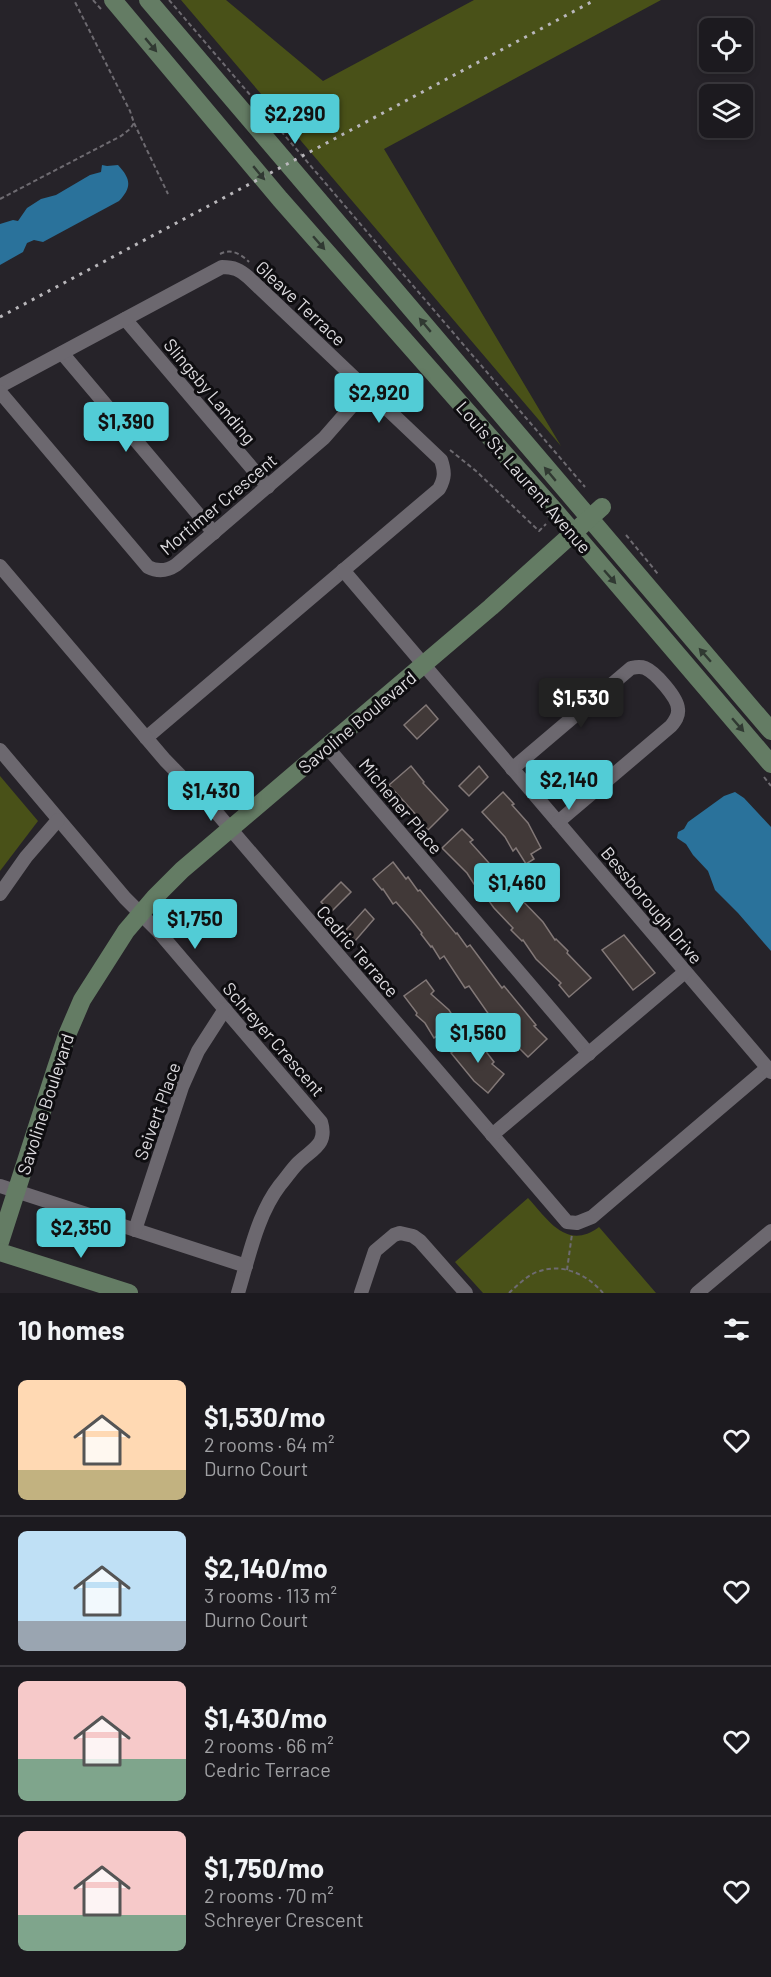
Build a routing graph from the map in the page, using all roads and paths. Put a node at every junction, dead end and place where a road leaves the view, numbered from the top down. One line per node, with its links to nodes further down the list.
1 (75, 0): 5 (path)
2 (113, 0): 22 (main road, Louis St. Laurent Avenue, one-way to 22)
3 (148, 0): 6 (main road, Louis St. Laurent Avenue)
4 (169, 0): 6 (path)
5 (134, 123): 8 (path); 9 (path)
6 (266, 126): 7 (main road, Louis St. Laurent Avenue); 7 (path)
7 (313, 180): 19 (path); 20 (main road, Louis St. Laurent Avenue, one-way to 7)
8 (168, 194)
9 (0, 199)
10 (215, 257): 11 (path)
11 (255, 267)
12 (125, 319): 13 (street, Gleave Terrace); 15 (street, Gleave Terrace); 18 (street, Slingsby Landing)
13 (62, 353): 14 (street, Gleave Terrace); 23 (street)
14 (0, 386)
15 (366, 390): 18 (street, Mortimer Crescent); 25 (street, Gleave Terrace)
16 (0, 392): 23 (street, Mortimer Crescent)
17 (445, 446): 21 (path)
18 (268, 487): 23 (street, Mortimer Crescent)
19 (585, 487)
20 (595, 513): 22 (main road, Savoline Boulevard); 27 (main road, Louis St. Laurent Avenue, one-way to 20)
21 (546, 524)
22 (573, 532): 26 (main road, Savoline Boulevard); 31 (main road, Louis St. Laurent Avenue, one-way to 31)
23 (214, 533)
24 (0, 566): 28 (street, Cedric Terrace)
25 (343, 570): 26 (street, Bessborough Drive); 28 (street, Gleave Terrace)
26 (423, 665): 29 (main road, Savoline Boulevard); 32 (street, Bessborough Drive)
27 (771, 731)
28 (146, 738): 35 (street, Cedric Terrace)
29 (327, 747): 35 (main road, Savoline Boulevard); 40 (street, Michener Place)
30 (0, 750): 33 (street, Schreyer Crescent)
31 (771, 764)
32 (512, 769): 34 (street, Bessborough Drive); 34 (street)
33 (58, 820): 36 (street); 37 (street, Schreyer Crescent)
34 (558, 822): 38 (street, Bessborough Drive)
35 (230, 829): 37 (main road, Savoline Boulevard); 42 (street, Cedric Terrace)
36 (0, 894)
37 (140, 913): 39 (street, Schreyer Crescent); 43 (main road, Savoline Boulevard)
38 (685, 972): 40 (street); 41 (street, Bessborough Drive)
39 (225, 1009): 44 (street, Seivert Place); 49 (street, Schreyer Crescent)
40 (589, 1054): 42 (street)
41 (769, 1070): 42 (street, Cedric Terrace)
42 (492, 1136)
43 (8, 1189): 44 (street); 47 (main road, Savoline Boulevard)
44 (135, 1230): 49 (street)
45 (771, 1231): 57 (street)
46 (572, 1234): 50 (path)
47 (0, 1242)
48 (0, 1252): 51 (main road)
49 (246, 1266): 52 (street, Schreyer Crescent)
50 (567, 1269): 55 (path); 56 (path)
51 (129, 1293)
52 (238, 1293)
53 (361, 1293): 54 (street)
54 (466, 1293)
55 (509, 1293)
56 (603, 1293)
57 (697, 1293)

